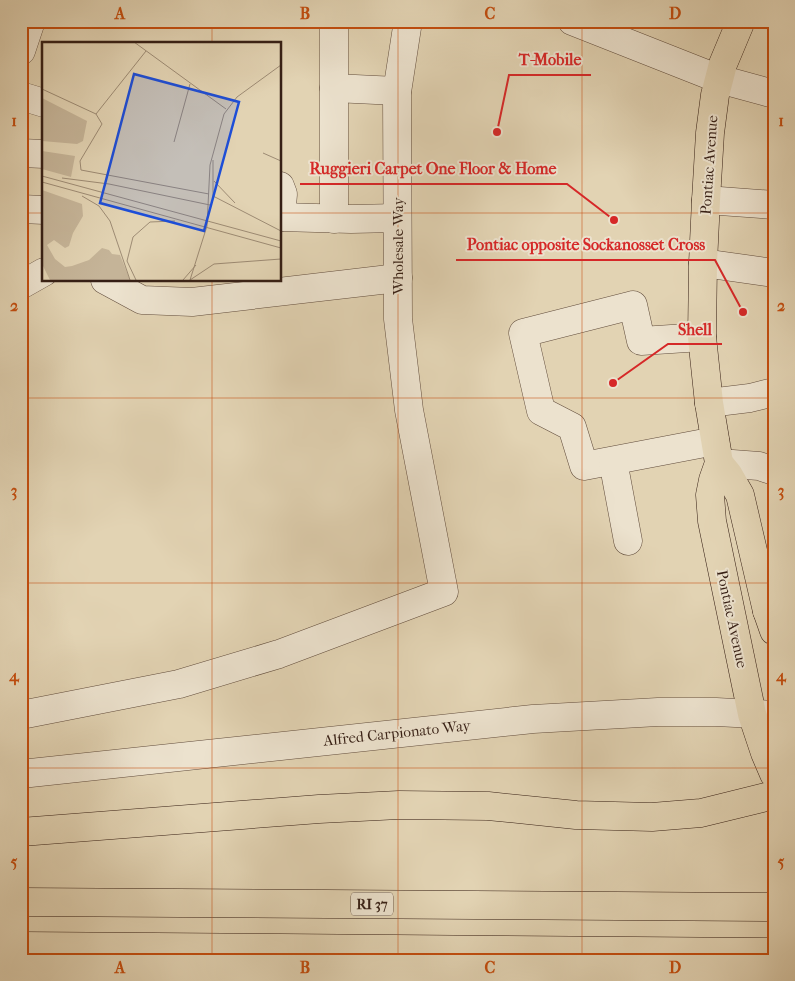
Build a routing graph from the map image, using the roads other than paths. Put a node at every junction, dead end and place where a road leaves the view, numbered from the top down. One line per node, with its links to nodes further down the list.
1 (31, 21): 6 (street)
2 (334, 21): 8 (street)
3 (408, 21): 9 (street, Wholesale Way)
4 (572, 21): 7 (street)
5 (741, 21): 7 (main road, Pontiac Avenue)
6 (21, 51)
7 (719, 79): 10 (street); 16 (main road, Pontiac Avenue)
8 (334, 88): 9 (street); 22 (street)
9 (397, 91): 21 (street, Wholesale Way)
10 (774, 94)
11 (21, 96): 12 (street)
12 (42, 102)
13 (21, 153): 14 (street)
14 (42, 154)
15 (281, 189): 20 (street)
16 (706, 200): 17 (street); 23 (main road, Pontiac Avenue)
17 (774, 205)
18 (21, 209): 19 (street)
19 (42, 210)
20 (281, 217): 22 (street)
21 (397, 218): 22 (street); 26 (street, Wholesale Way)
22 (342, 219)
23 (703, 263): 25 (street); 29 (main road, Pontiac Avenue)
24 (42, 273): 28 (street)
25 (774, 273)
26 (398, 278): 27 (street); 38 (street, Wholesale Way)
27 (107, 281)
28 (21, 285)
29 (702, 337): 31 (main road, Pontiac Avenue); 33 (street)
30 (774, 392): 31 (street)
31 (709, 403): 32 (main road, Pontiac Avenue)
32 (717, 452): 33 (street); 34 (street); 36 (main road, Pontiac Avenue); 37 (main road, Pontiac Avenue)
33 (613, 460): 35 (street)
34 (774, 472)
35 (628, 541)
36 (772, 621)
37 (763, 714): 39 (street, Alfred Carpionato Way); 40 (main road, Pontiac Avenue)
38 (21, 715)
39 (21, 774)
40 (774, 774)
41 (774, 795): 42 (main road)
42 (21, 832)
43 (21, 902): 44 (main road, RI 37)
44 (774, 907)
45 (21, 946): 46 (main road)
46 (737, 952): 47 (main road); 48 (main road)
47 (774, 952)
48 (669, 960)

